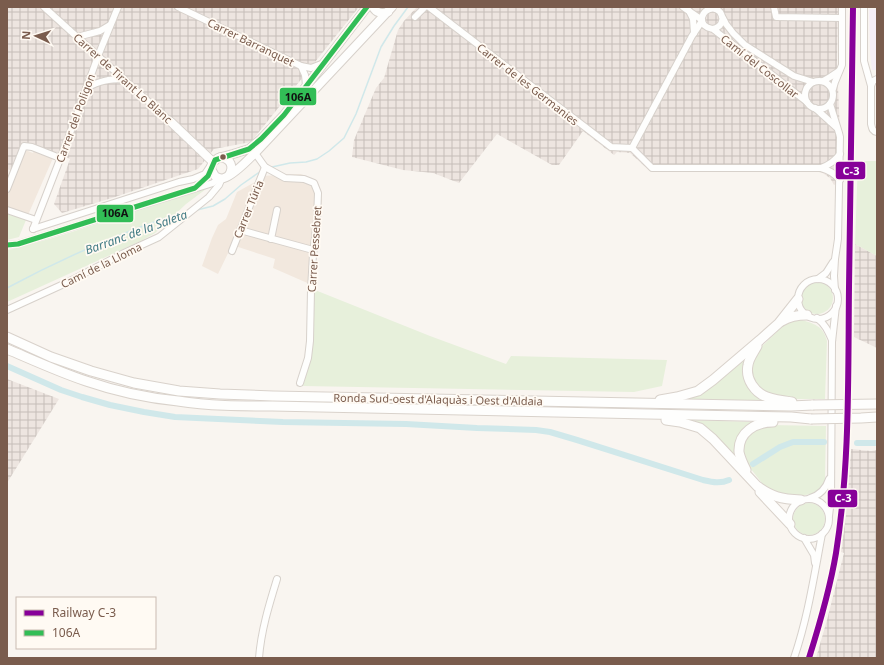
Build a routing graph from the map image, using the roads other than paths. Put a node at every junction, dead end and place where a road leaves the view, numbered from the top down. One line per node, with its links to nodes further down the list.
1 (44, 7): 21 (street, Carrer de Tirant Lo Blanc)
2 (118, 7): 18 (street, Carrer del Poligon)
3 (178, 7): 24 (street, Carrer Barranquet)
4 (367, 7): 23 (street)
5 (373, 7): 11 (street)
6 (425, 7): 15 (street)
7 (429, 7): 40 (street, Carrer de les Germanies)
8 (774, 7): 16 (street)
9 (842, 7): 16 (street)
10 (864, 7): 31 (street)
11 (390, 9): 41 (street, Camí de la Lloma)
12 (708, 9): 13 (street); 14 (street); 17 (street)
13 (687, 10): 17 (street); 20 (street)
14 (721, 12): 19 (street); 29 (street, Camí del Coscollar)
15 (415, 17)
16 (842, 18): 25 (street)
17 (702, 20): 19 (street); 20 (street)
18 (110, 25): 21 (street); 22 (street, Carrer del Poligon)
19 (710, 28): 20 (street); 34 (street, Camí del Coscollar)
20 (693, 35): 40 (street)
21 (77, 37): 22 (street, Carrer de Tirant Lo Blanc)
22 (98, 56): 26 (street, Carrer de Tirant Lo Blanc); 32 (street, Carrer del Poligon)
23 (325, 63): 24 (street, Carrer Barranquet); 30 (street)
24 (301, 66): 30 (street, Carrer Barranquet)
25 (842, 67): 28 (street); 33 (street)
26 (124, 79): 32 (street); 37 (street, Carrer de Tirant Lo Blanc)
27 (877, 79): 31 (street)
28 (823, 81): 29 (street); 33 (street)
29 (813, 82): 34 (street)
30 (306, 86): 44 (street)
31 (871, 86): 39 (street)
32 (86, 88): 43 (street, Carrer del Poligon)
33 (833, 90): 35 (street)
34 (807, 102): 36 (street)
35 (830, 104): 36 (street); 38 (street)
36 (815, 108): 38 (street)
37 (171, 122): 44 (street, Carrer de Tirant Lo Blanc)
38 (838, 128): 42 (street)
39 (877, 132)
40 (632, 148): 46 (street)
41 (255, 153): 45 (street, Carrer Pessebret); 47 (street, Camí de la Lloma)
42 (840, 154): 46 (street); 48 (street)
43 (60, 158): 50 (street); 53 (street, Carrer del Poligon)
44 (215, 162): 47 (street); 47 (street); 49 (street, Camí de la Lloma); 53 (street, Carrer del Poligon)
45 (265, 166): 54 (street, Carrer Túria); 57 (street, Carrer Pessebret)
46 (821, 168): 48 (street)
47 (223, 177): 49 (street, Camí de la Lloma); 64 (street, Camí de la Lloma)
48 (840, 180): 59 (street)
49 (195, 188): 56 (street, Camí de la Lloma)
50 (7, 189)
51 (7, 210): 53 (street)
52 (277, 210): 55 (street)
53 (36, 220)
54 (240, 230): 55 (street); 58 (street, Carrer Túria)
55 (271, 239): 57 (street)
56 (7, 245)
57 (313, 250): 72 (street, Carrer Pessebret)
58 (232, 251)
59 (835, 259): 60 (street); 61 (street)
60 (818, 279): 61 (street); 62 (street)
61 (835, 290): 63 (street)
62 (798, 299): 65 (street); 67 (main road)
63 (836, 306): 66 (street); 70 (street)
64 (7, 310)
65 (807, 315): 66 (street); 67 (main road)
66 (816, 318): 70 (street)
67 (779, 323): 69 (main road)
68 (7, 337): 73 (main road, Ronda Sud-oest d'Alaquàs i Oest d'Aldaia)
69 (760, 340): 73 (main road); 75 (main road)
70 (832, 342): 79 (street)
71 (7, 349): 76 (main road, Ronda Sud-oest d'Alaquàs i Oest d'Aldaia)
72 (300, 383)
73 (649, 404): 75 (main road, Ronda Sud-oest d'Alaquàs i Oest d'Aldaia)
74 (877, 404): 75 (main road, Ronda Sud-oest d'Alaquàs i Oest d'Aldaia, bridge)
75 (813, 405)
76 (650, 414): 78 (main road, Ronda Sud-oest d'Alaquàs i Oest d'Aldaia); 80 (main road)
77 (877, 417): 78 (main road, Ronda Sud-oest d'Alaquàs i Oest d'Aldaia, bridge)
78 (811, 419): 80 (main road)
79 (831, 473): 82 (street); 83 (street)
80 (750, 478): 81 (main road)
81 (757, 486): 82 (main road); 84 (main road)
82 (805, 499): 83 (street); 84 (street)
83 (829, 516): 85 (street)
84 (790, 524): 86 (street)
85 (822, 534): 86 (street); 87 (street)
86 (804, 538): 87 (street)
87 (816, 568): 90 (street)
88 (277, 579): 89 (street)
89 (259, 658)
90 (794, 658)

